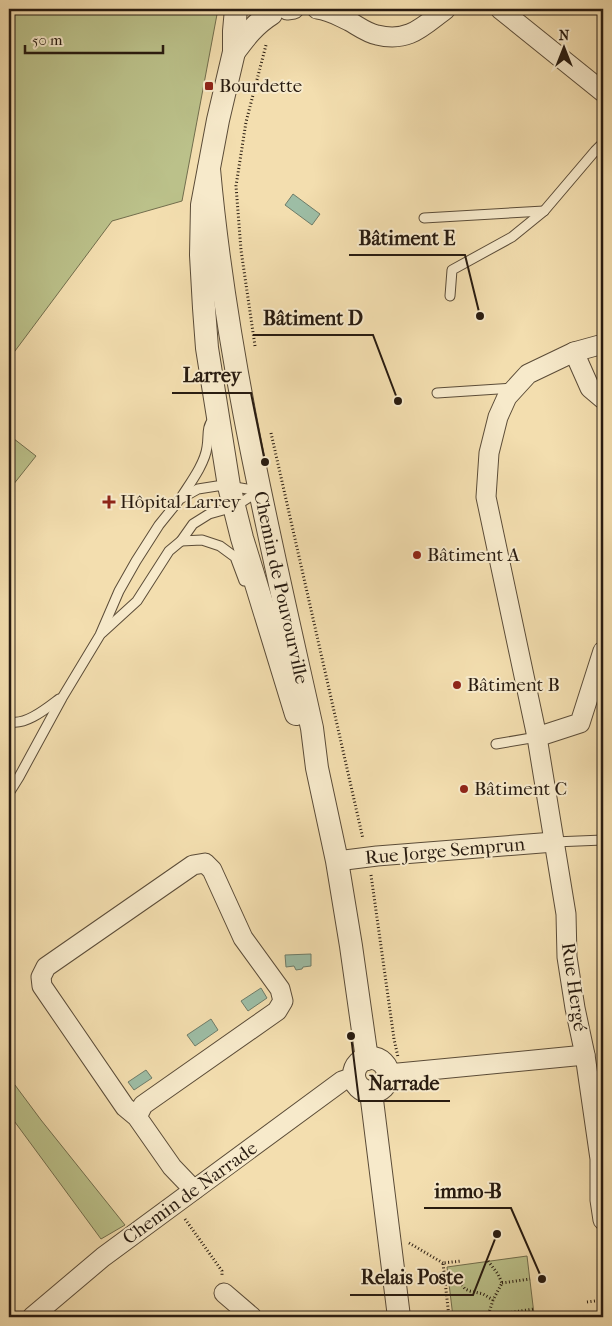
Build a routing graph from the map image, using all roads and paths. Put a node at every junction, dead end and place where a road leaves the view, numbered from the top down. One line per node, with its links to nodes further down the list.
1 (236, 9): 7 (street, Chemin de Pouvourville)
2 (323, 9): 3 (street)
3 (446, 9)
4 (500, 9): 8 (street)
5 (278, 10): 7 (street, Chemin de Pouvourville)
6 (268, 40): 15 (path)
7 (234, 52): 10 (street, Chemin de Pouvourville)
8 (603, 92)
9 (603, 143): 11 (lane)
10 (209, 169): 20 (street, Chemin de Pouvourville); 22 (street, Chemin de Pouvourville)
11 (544, 210): 12 (lane); 13 (lane)
12 (424, 218)
13 (450, 296)
14 (603, 344): 16 (street, Rue Hergé)
15 (255, 347)
16 (574, 352): 17 (street, Rue Hergé); 19 (street)
17 (514, 388): 18 (lane); 31 (street, Rue Hergé)
18 (437, 393)
19 (603, 399)
20 (218, 415): 23 (street, Chemin de Pouvourville); 24 (lane)
21 (269, 424): 37 (path)
22 (259, 491): 23 (lane); 23 (lane); 33 (street, Chemin de Pouvourville)
23 (231, 497): 24 (lane); 25 (lane); 26 (street, Chemin de Pouvourville)
24 (180, 499): 27 (lane)
25 (181, 541): 26 (lane); 27 (lane)
26 (259, 597): 33 (street, Chemin de Pouvourville)
27 (100, 635): 29 (lane)
28 (603, 651): 31 (street)
29 (62, 698): 30 (lane); 34 (lane)
30 (9, 721)
31 (537, 737): 32 (lane); 36 (street, Rue Hergé)
32 (496, 744)
33 (317, 768): 38 (street, Chemin de Pouvourville)
34 (9, 793)
35 (603, 840): 36 (lane)
36 (554, 842): 37 (street, Rue Jorge Semprun); 39 (street, Rue Hergé)
37 (367, 857): 38 (street, Rue Jorge Semprun); 41 (path)
38 (337, 861): 40 (street, Chemin de Pouvourville)
39 (585, 1055): 41 (street); 47 (street, Rue Hergé)
40 (367, 1059): 41 (street); 42 (street)
41 (394, 1073): 43 (street)
42 (354, 1078): 43 (street); 45 (street, Chemin de Narrade)
43 (372, 1092): 63 (street)
44 (137, 1117): 44 (street); 45 (street)
45 (194, 1190): 46 (street, Chemin de Narrade)
46 (174, 1205): 55 (path); 61 (street, Chemin de Narrade)
47 (603, 1220)
48 (409, 1243): 51 (path)
49 (462, 1261): 51 (path)
50 (488, 1261): 54 (path)
51 (443, 1263): 52 (path)
52 (444, 1278): 56 (path); 64 (path)
53 (530, 1279): 54 (path)
54 (502, 1283): 56 (path)
55 (224, 1293): 62 (street)
56 (493, 1300): 60 (path)
57 (603, 1300): 58 (path)
58 (587, 1302)
59 (534, 1309): 60 (path)
60 (488, 1316): 65 (path)
61 (32, 1317)
62 (252, 1317)
63 (400, 1317)
64 (449, 1317)
65 (480, 1317)

